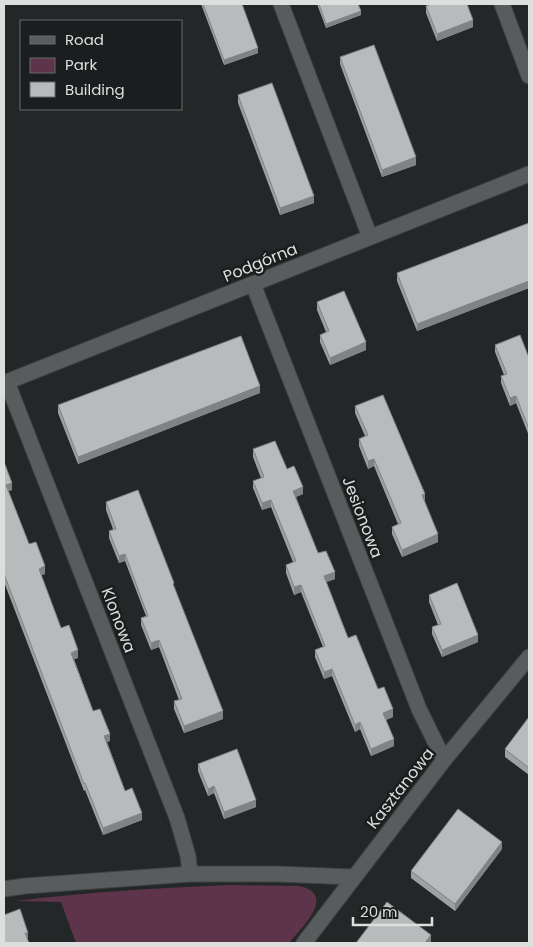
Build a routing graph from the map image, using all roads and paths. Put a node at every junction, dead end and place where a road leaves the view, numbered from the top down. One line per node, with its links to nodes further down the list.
1 (281, 4): 5 (street)
2 (502, 4): 3 (street)
3 (529, 76)
4 (529, 174): 5 (street, Podgórna)
5 (370, 237): 6 (street, Podgórna)
6 (253, 284): 7 (street, Podgórna); 9 (street, Jesionowa)
7 (5, 382): 10 (street, Klonowa)
8 (529, 657): 9 (street, Kasztanowa)
9 (444, 760): 11 (street, Kasztanowa)
10 (190, 874): 11 (street); 12 (street)
11 (354, 877): 13 (street, Kasztanowa)
12 (4, 889)
13 (304, 943)

